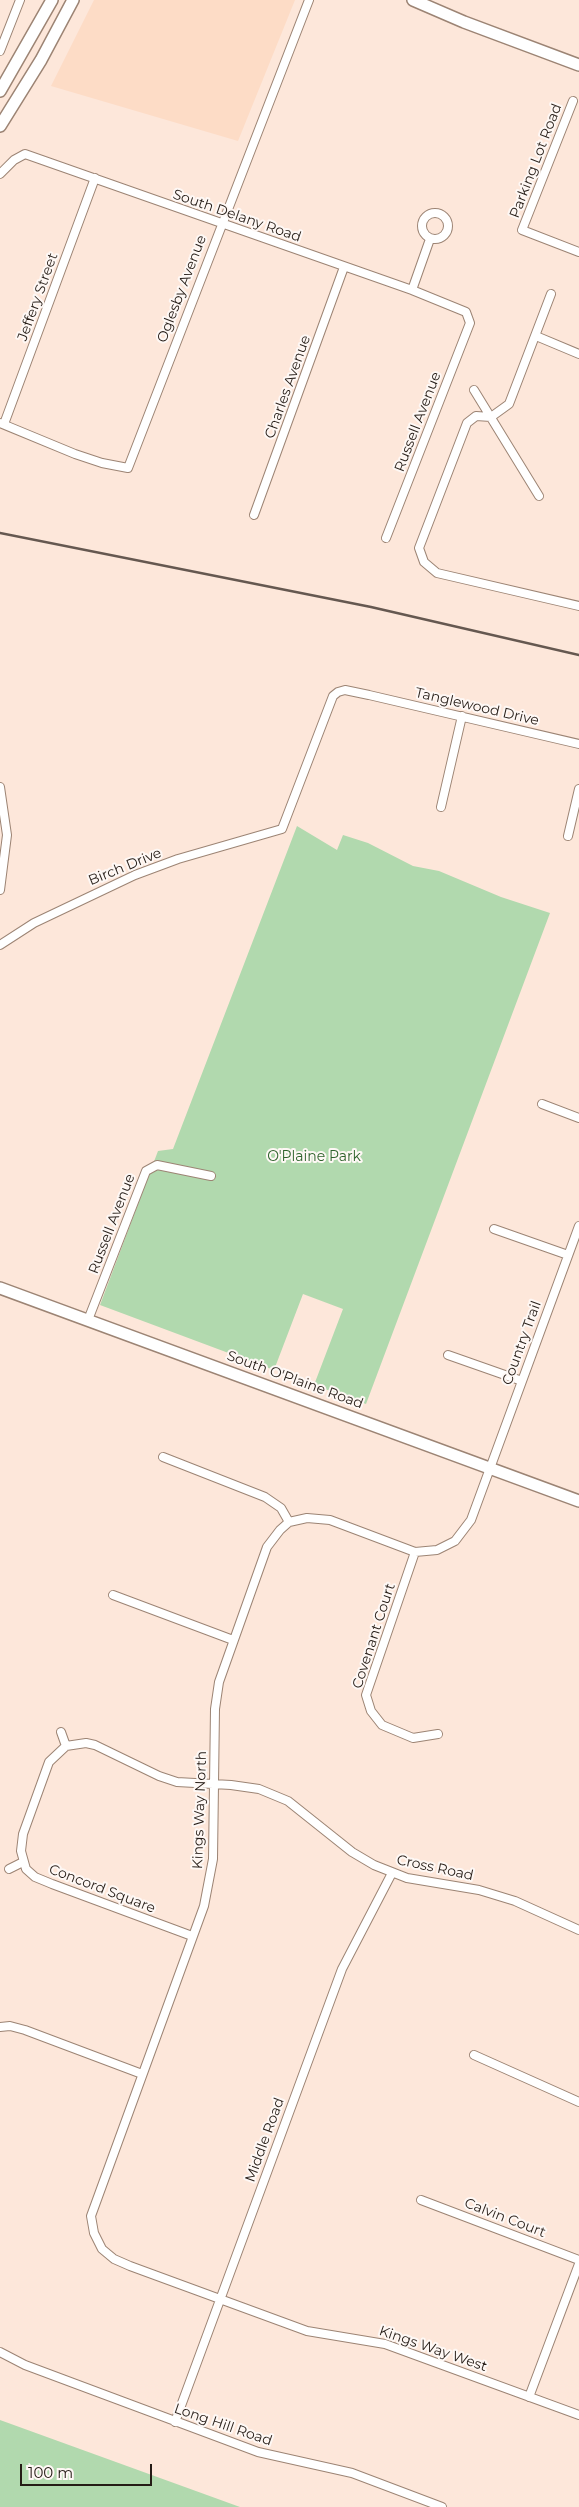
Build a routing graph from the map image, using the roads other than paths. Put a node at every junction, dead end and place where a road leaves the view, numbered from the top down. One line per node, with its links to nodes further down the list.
1 (20, 0): 6 (street)
2 (52, 0): 8 (main road)
3 (73, 0): 10 (main road)
4 (309, 0): 13 (street, Oglesby Avenue)
5 (413, 0): 7 (main road)
6 (0, 51)
7 (579, 65)
8 (0, 91)
9 (573, 101): 15 (street, Parking Lot Road)
10 (0, 126)
11 (0, 174): 12 (street, South Delany Road)
12 (95, 178): 13 (street, South Delany Road); 24 (street, Jeffery Street)
13 (221, 224): 16 (street, South Delany Road); 24 (street, Oglesby Avenue)
14 (430, 239): 17 (street)
15 (579, 252)
16 (344, 266): 17 (street, South Delany Road); 26 (street, Charles Avenue)
17 (412, 290): 19 (street, South Delany Road)
18 (551, 294): 20 (street)
19 (469, 316): 27 (street, Russell Avenue)
20 (536, 336): 21 (street); 23 (street)
21 (579, 354)
22 (474, 390): 23 (street)
23 (491, 417): 25 (street); 28 (street)
24 (2, 424)
25 (540, 496)
26 (254, 515)
27 (386, 538)
28 (579, 606)
29 (462, 716): 30 (street, Tanglewood Drive); 33 (street); 34 (street, Tanglewood Drive)
30 (579, 744)
31 (0, 787): 36 (street)
32 (579, 789): 35 (street)
33 (441, 807)
34 (269, 833): 37 (street, Birch Drive)
35 (568, 836)
36 (0, 890)
37 (0, 945)
38 (542, 1104): 39 (street)
39 (579, 1118)
40 (211, 1176): 45 (street, Russell Avenue)
41 (579, 1226): 43 (street, Country Trail)
42 (494, 1229): 43 (street)
43 (568, 1255): 47 (street, Country Trail)
44 (0, 1288): 45 (main road, South O'Plaine Road)
45 (88, 1320): 49 (main road, South O'Plaine Road)
46 (448, 1355): 47 (street)
47 (522, 1381): 49 (street, Country Trail)
48 (163, 1457): 51 (street)
49 (490, 1468): 50 (main road, South O'Plaine Road); 52 (street)
50 (579, 1501)
51 (289, 1522): 52 (street); 54 (street, Kings Way North)
52 (415, 1552): 56 (street, Covenant Court)
53 (113, 1595): 54 (street)
54 (233, 1640): 58 (street, Kings Way North)
55 (61, 1732): 57 (street)
56 (438, 1734)
57 (66, 1746): 58 (street); 59 (street)
58 (213, 1785): 61 (street, Cross Road); 63 (street, Kings Way North)
59 (23, 1862): 60 (street); 63 (street, Concord Square)
60 (10, 1869)
61 (392, 1873): 62 (street, Cross Road); 71 (street, Middle Road)
62 (579, 1930)
63 (192, 1936): 66 (street, Kings Way North)
64 (0, 2027): 66 (street)
65 (474, 2055): 67 (street)
66 (142, 2074): 71 (street, Kings Way North)
67 (579, 2102)
68 (421, 2200): 69 (street, Calvin Court)
69 (579, 2260)
70 (579, 2264): 73 (street)
71 (220, 2299): 73 (street, Kings Way West); 75 (street, Middle Road)
72 (0, 2352): 75 (street, Long Hill Road)
73 (529, 2397): 74 (street, Kings Way West)
74 (579, 2415)
75 (175, 2422): 76 (street, Long Hill Road)
76 (442, 2507)

